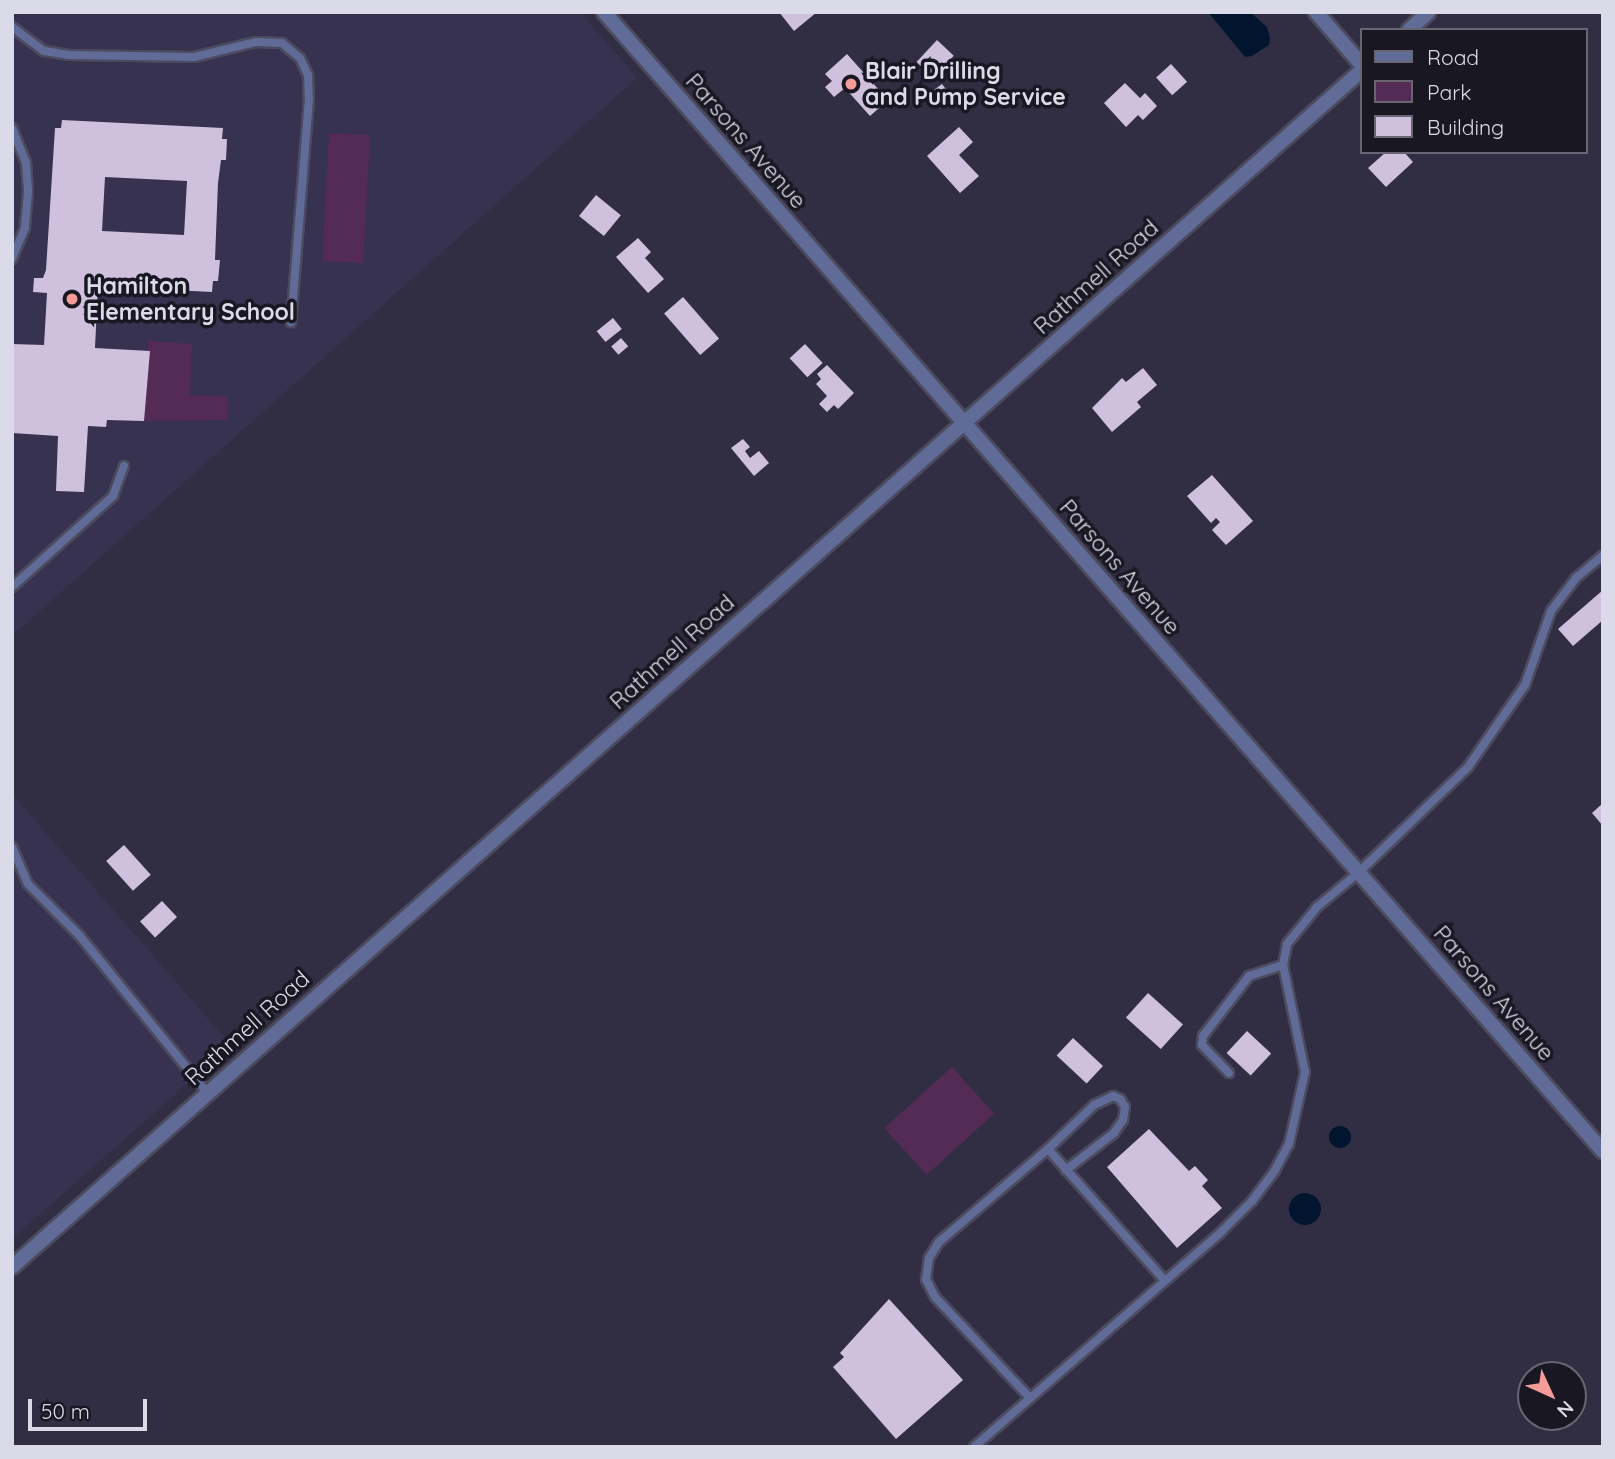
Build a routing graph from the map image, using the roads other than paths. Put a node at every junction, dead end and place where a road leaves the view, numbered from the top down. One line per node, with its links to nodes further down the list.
1 (604, 12): 11 (street, Parsons Avenue)
2 (1316, 12): 6 (street)
3 (1428, 12): 5 (street)
4 (12, 27): 10 (lane)
5 (1411, 28)
6 (1360, 63)
7 (1360, 72): 11 (street, Rathmell Road)
8 (12, 128): 9 (lane)
9 (12, 259)
10 (291, 322)
11 (964, 424): 17 (street, Parsons Avenue); 21 (street, Rathmell Road)
12 (124, 466): 14 (lane)
13 (1603, 555): 17 (lane)
14 (12, 587)
15 (12, 847): 16 (lane)
16 (22, 869): 18 (lane); 21 (lane)
17 (1358, 873): 19 (lane); 23 (street, Parsons Avenue)
18 (12, 877)
19 (1283, 965): 20 (lane); 26 (lane)
20 (1229, 1073)
21 (208, 1094): 25 (street, Rathmell Road)
22 (1050, 1148): 24 (lane); 24 (lane); 27 (lane)
23 (1603, 1151)
24 (1066, 1170): 26 (lane)
25 (12, 1267)
26 (1165, 1281): 27 (lane)
27 (1030, 1398): 28 (lane)
28 (974, 1447)

